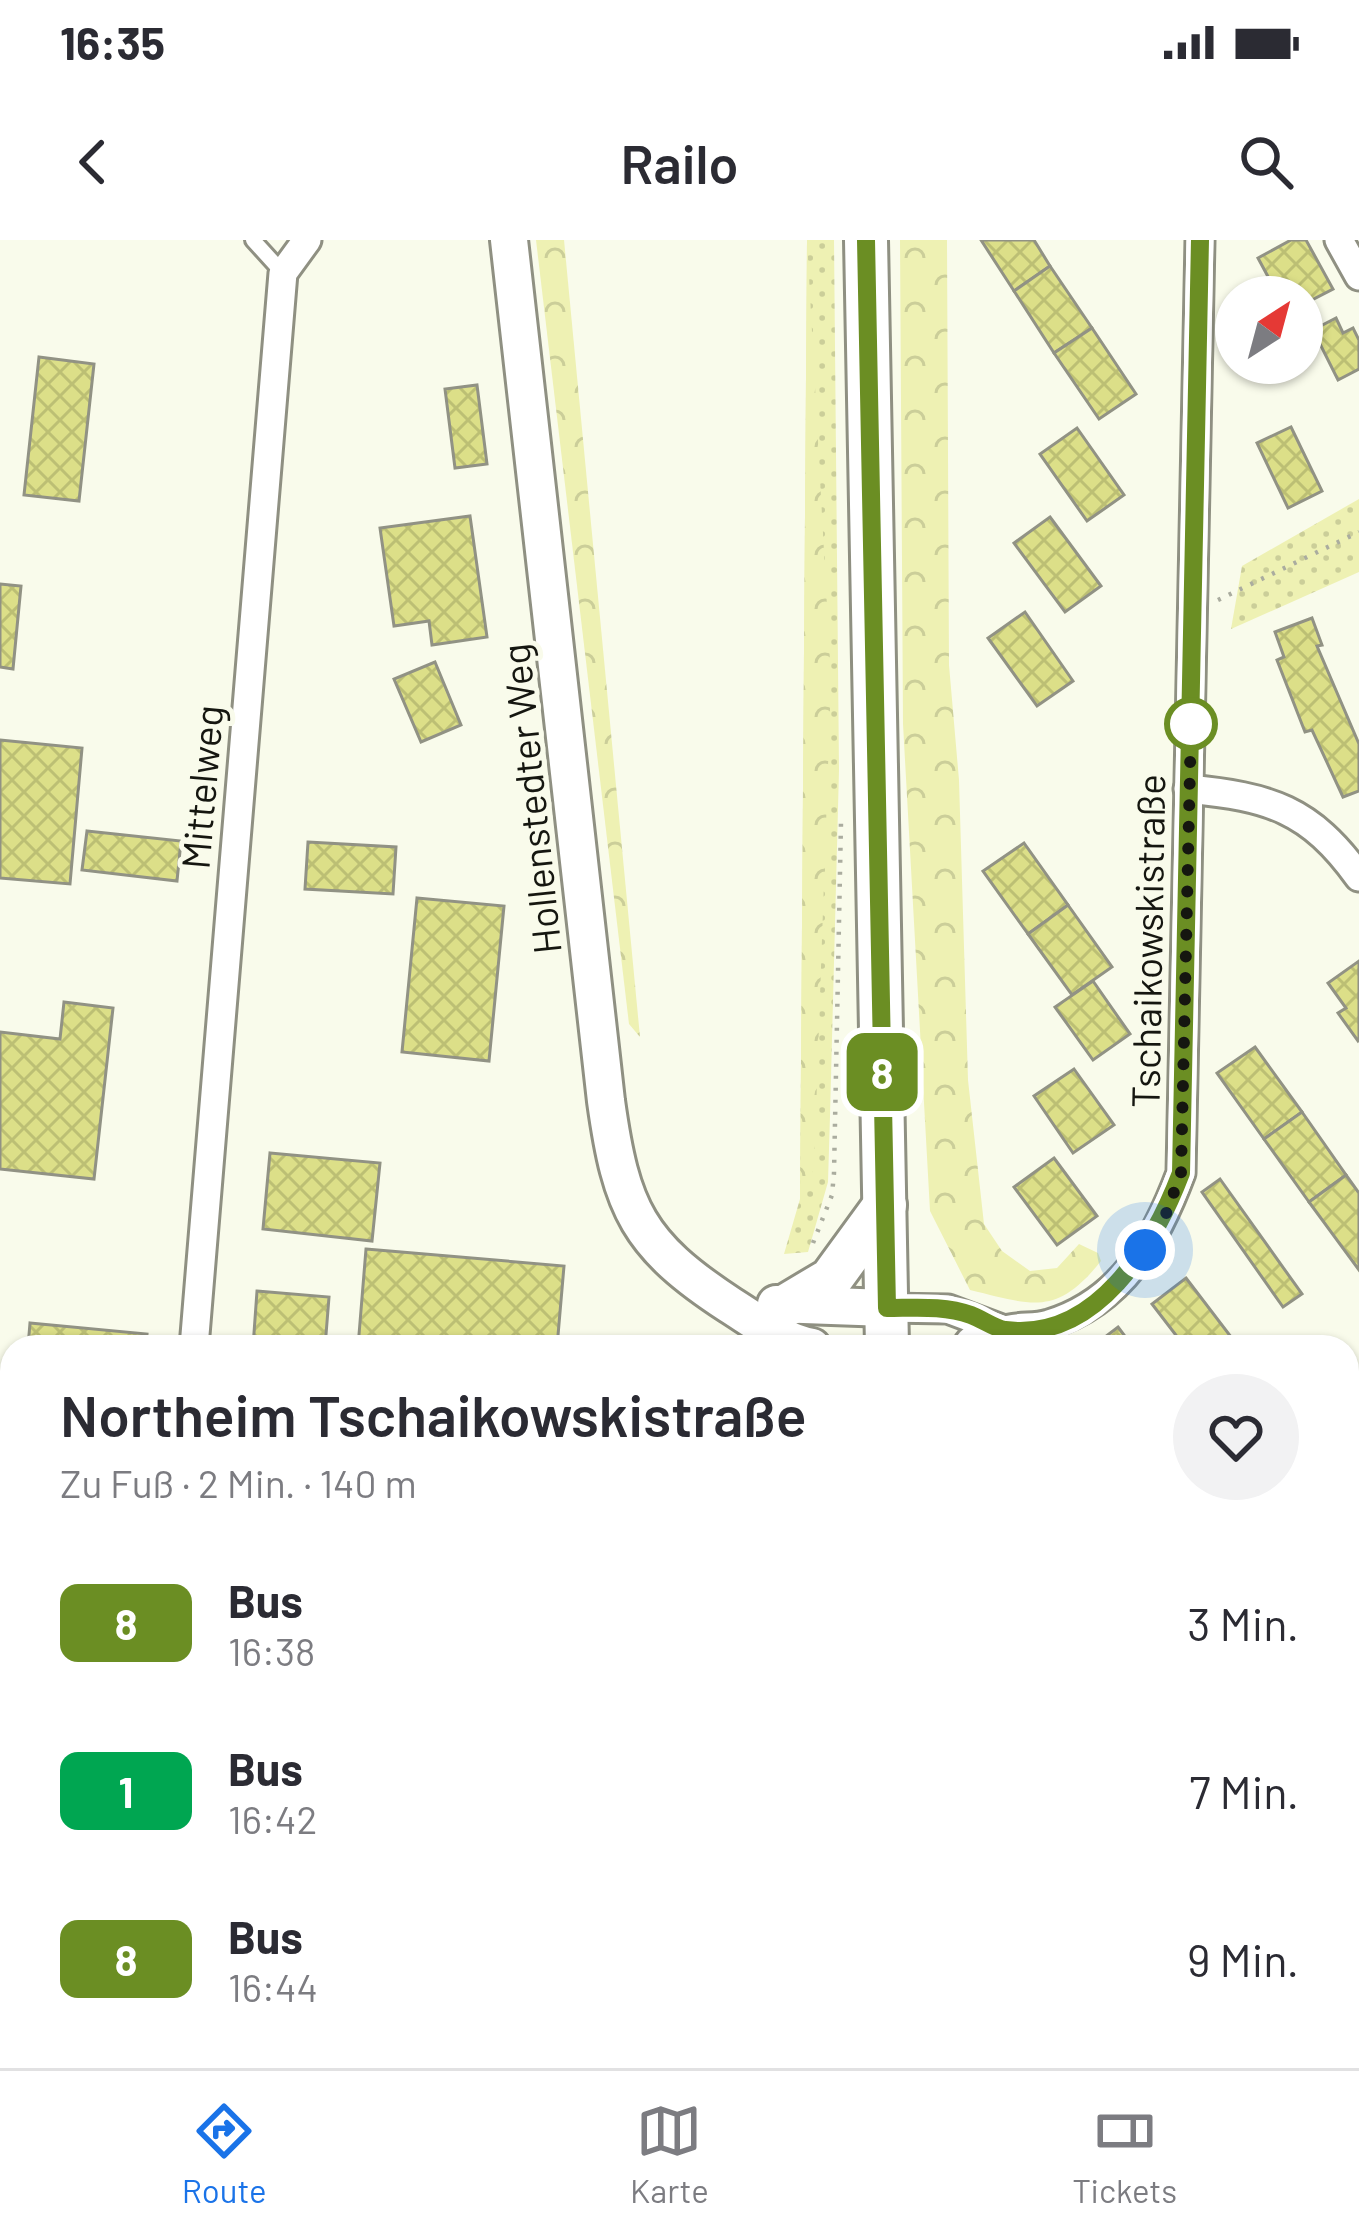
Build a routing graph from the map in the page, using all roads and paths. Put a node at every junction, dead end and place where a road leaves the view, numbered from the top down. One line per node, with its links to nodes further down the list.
1 (253, 240): 7 (lane)
2 (307, 240): 7 (street)
3 (509, 240): 17 (main road, Hollenstedter Weg)
4 (866, 240): 14 (main road)
5 (1200, 240): 10 (street, Tschaikowskistraße)
6 (1339, 240): 8 (street)
7 (283, 274): 18 (street, Mittelweg)
8 (1359, 276)
9 (1359, 532): 10 (path)
10 (1196, 611): 11 (street, Tschaikowskistraße)
11 (1188, 789): 13 (street); 20 (street, Tschaikowskistraße)
12 (841, 815): 15 (path)
13 (1359, 878)
14 (885, 1204): 15 (main road); 16 (main road)
15 (831, 1280): 17 (main road)
16 (887, 1327): 17 (main road); 19 (street, Tschaikowskistraße)
17 (792, 1334)
18 (195, 1335)
19 (974, 1335)
20 (1008, 1335)

